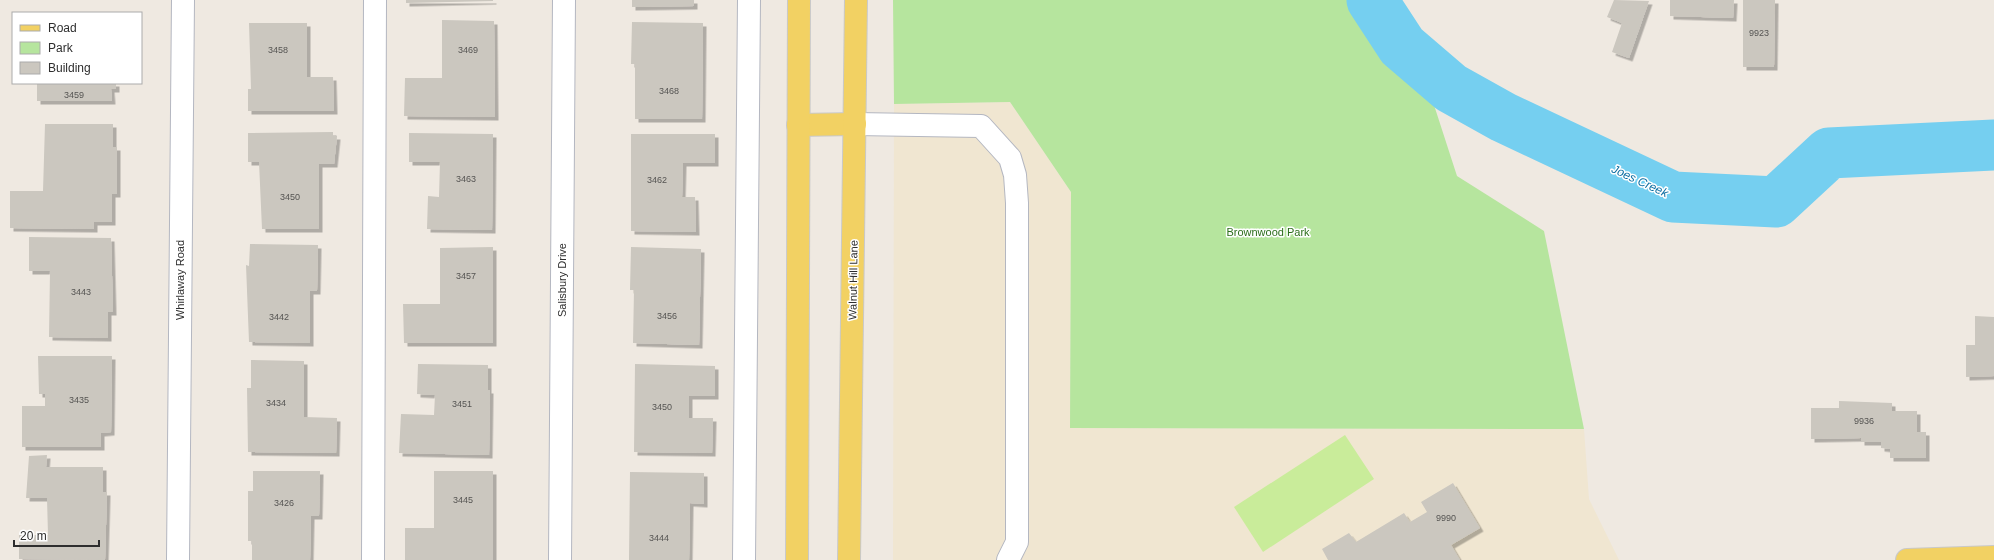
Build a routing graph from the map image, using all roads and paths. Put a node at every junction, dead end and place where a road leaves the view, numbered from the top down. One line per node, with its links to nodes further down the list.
1 (183, 0): 10 (street, Whirlaway Road)
2 (375, 0): 11 (street)
3 (564, 0): 12 (street, Salisbury Drive)
4 (749, 0): 13 (street)
5 (799, 0): 8 (main road)
6 (856, 0): 7 (main road, Walnut Hill Lane)
7 (855, 124): 8 (main road); 15 (main road, Walnut Hill Lane); 16 (street)
8 (798, 125): 14 (main road)
9 (1994, 557): 17 (main road)
10 (178, 560)
11 (373, 560)
12 (560, 560)
13 (744, 560)
14 (798, 560)
15 (849, 560)
16 (1008, 560)
17 (1907, 560)

